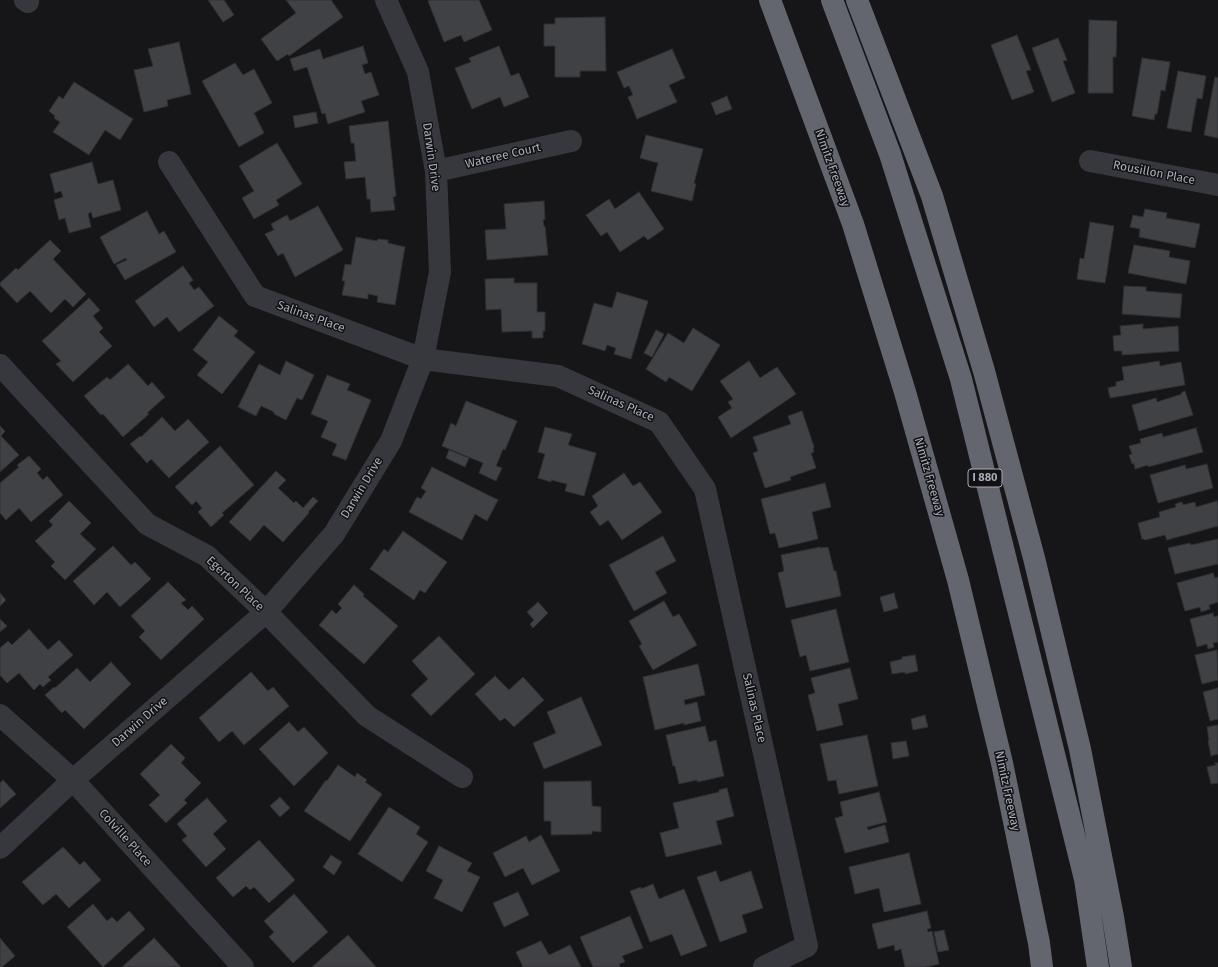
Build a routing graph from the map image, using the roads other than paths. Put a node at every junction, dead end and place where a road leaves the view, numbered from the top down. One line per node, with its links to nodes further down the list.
1 (386, 0): 8 (street, Darwin Drive)
2 (770, 0): 19 (highway, Nimitz Freeway)
3 (832, 0): 20 (highway, I 880)
4 (857, 0): 21 (highway, I 880)
5 (571, 141): 8 (street, Wateree Court)
6 (1090, 161): 9 (street, Rousillon Place)
7 (169, 162): 10 (street, Salinas Place)
8 (436, 171): 10 (street, Darwin Drive)
9 (1218, 185)
10 (423, 358): 12 (street, Darwin Drive); 18 (street, Salinas Place)
11 (0, 365): 12 (street, Egerton Place)
12 (266, 612): 14 (street, Egerton Place); 15 (street, Darwin Drive)
13 (0, 716): 15 (street, Colville Place)
14 (462, 777)
15 (73, 780): 16 (street, Darwin Drive); 17 (street, Colville Place)
16 (0, 848)
17 (244, 967)
18 (764, 967)
19 (1042, 967)
20 (1098, 967)
21 (1121, 967)

